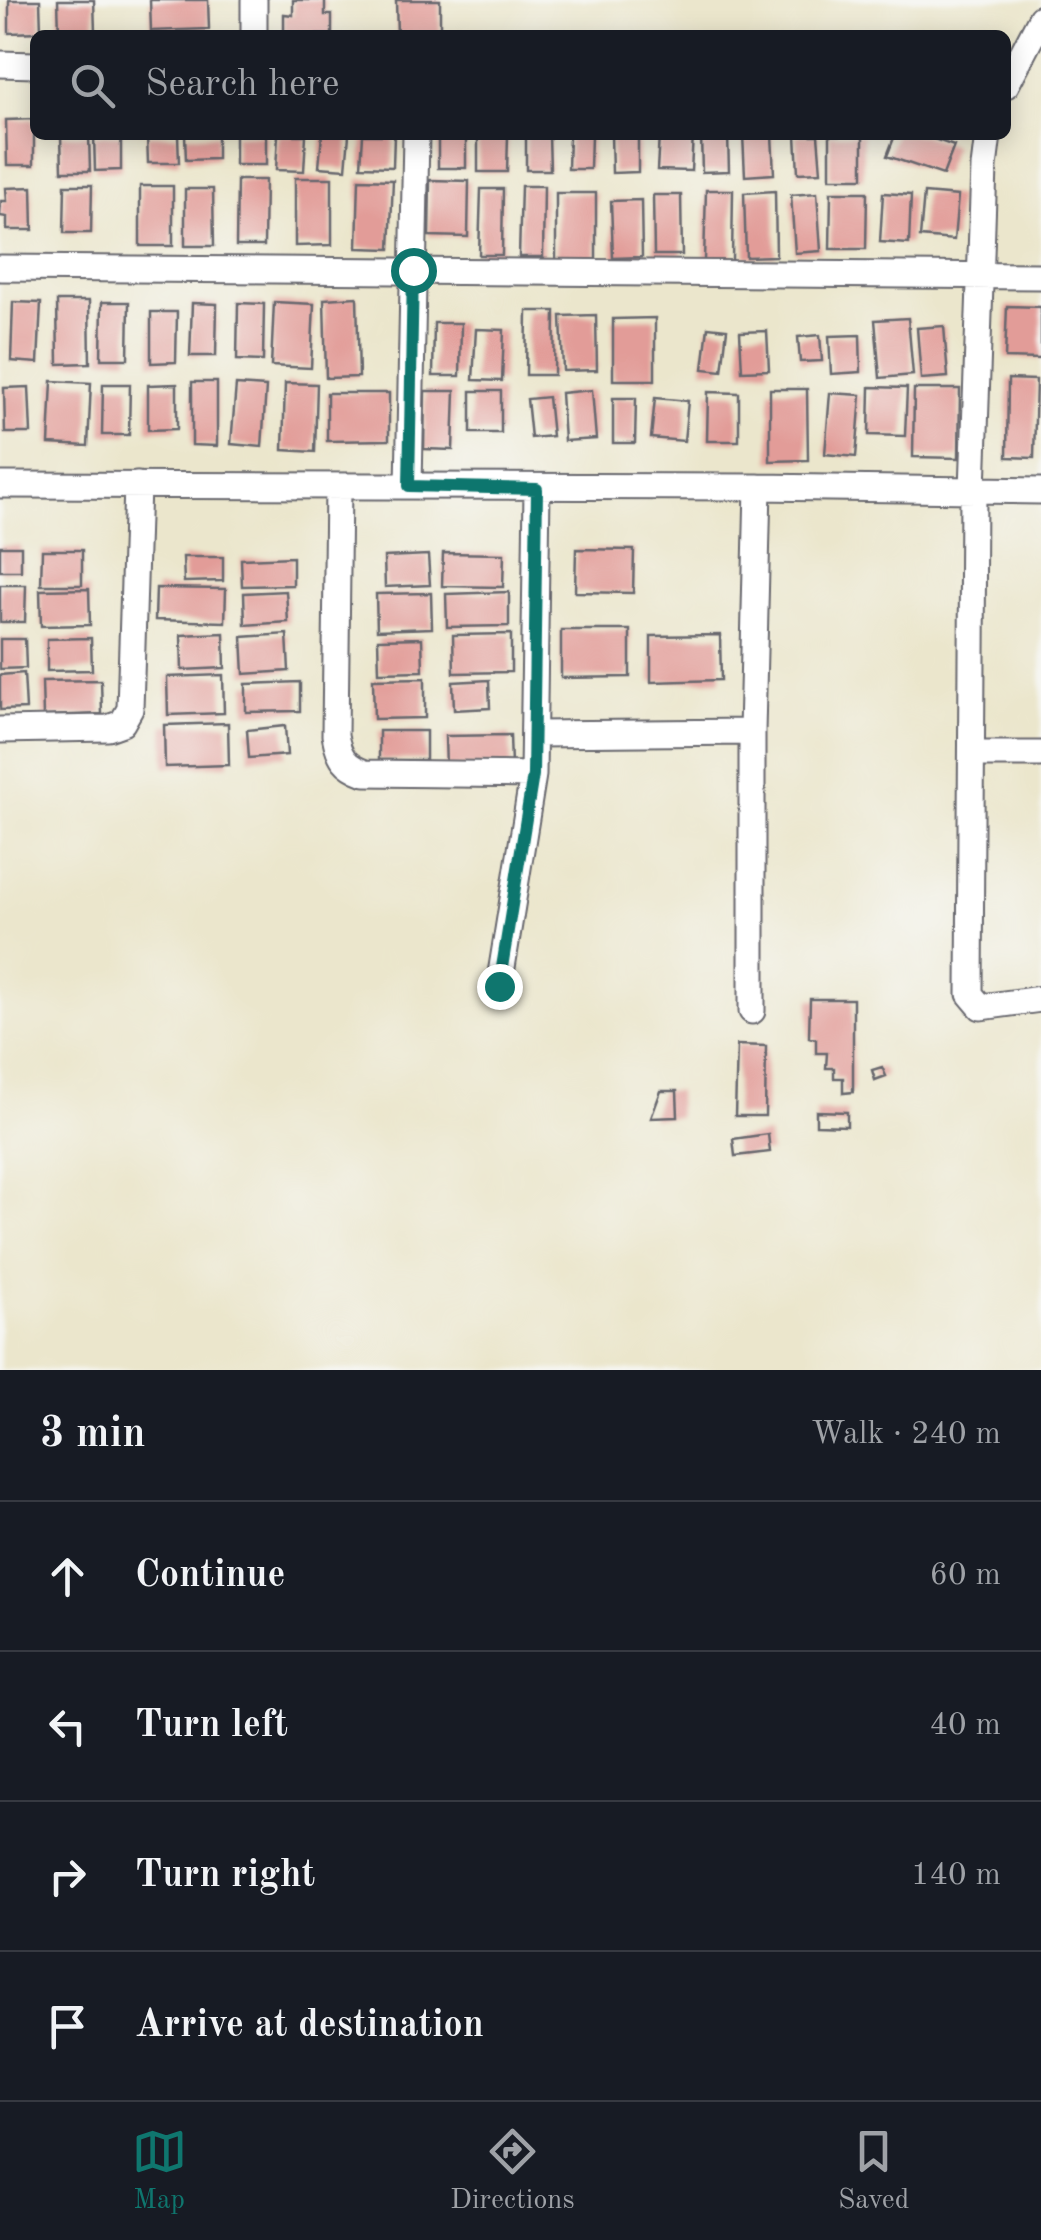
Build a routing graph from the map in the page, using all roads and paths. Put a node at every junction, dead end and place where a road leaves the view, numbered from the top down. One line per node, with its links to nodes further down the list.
1 (254, 0): 3 (street)
2 (1041, 18): 6 (street)
3 (254, 30)
4 (0, 64): 5 (street)
5 (30, 64)
6 (1011, 75)
7 (416, 140): 10 (street)
8 (987, 140): 11 (street)
9 (0, 268): 10 (street)
10 (413, 270): 11 (street); 16 (street)
11 (980, 275): 12 (street); 19 (street)
12 (1041, 276)
13 (0, 485): 14 (street)
14 (137, 485): 15 (street); 21 (street)
15 (338, 486): 16 (street); 26 (street)
16 (409, 486): 18 (street)
17 (758, 487): 18 (street); 19 (street); 22 (street)
18 (537, 489): 23 (street)
19 (974, 490): 20 (street); 24 (street)
20 (1041, 492)
21 (0, 730)
22 (752, 732): 23 (street); 29 (street)
23 (536, 734): 26 (street)
24 (972, 754): 25 (street); 28 (street)
25 (1041, 754)
26 (533, 775): 27 (street)
27 (499, 986)
28 (1041, 999)
29 (752, 1010)

